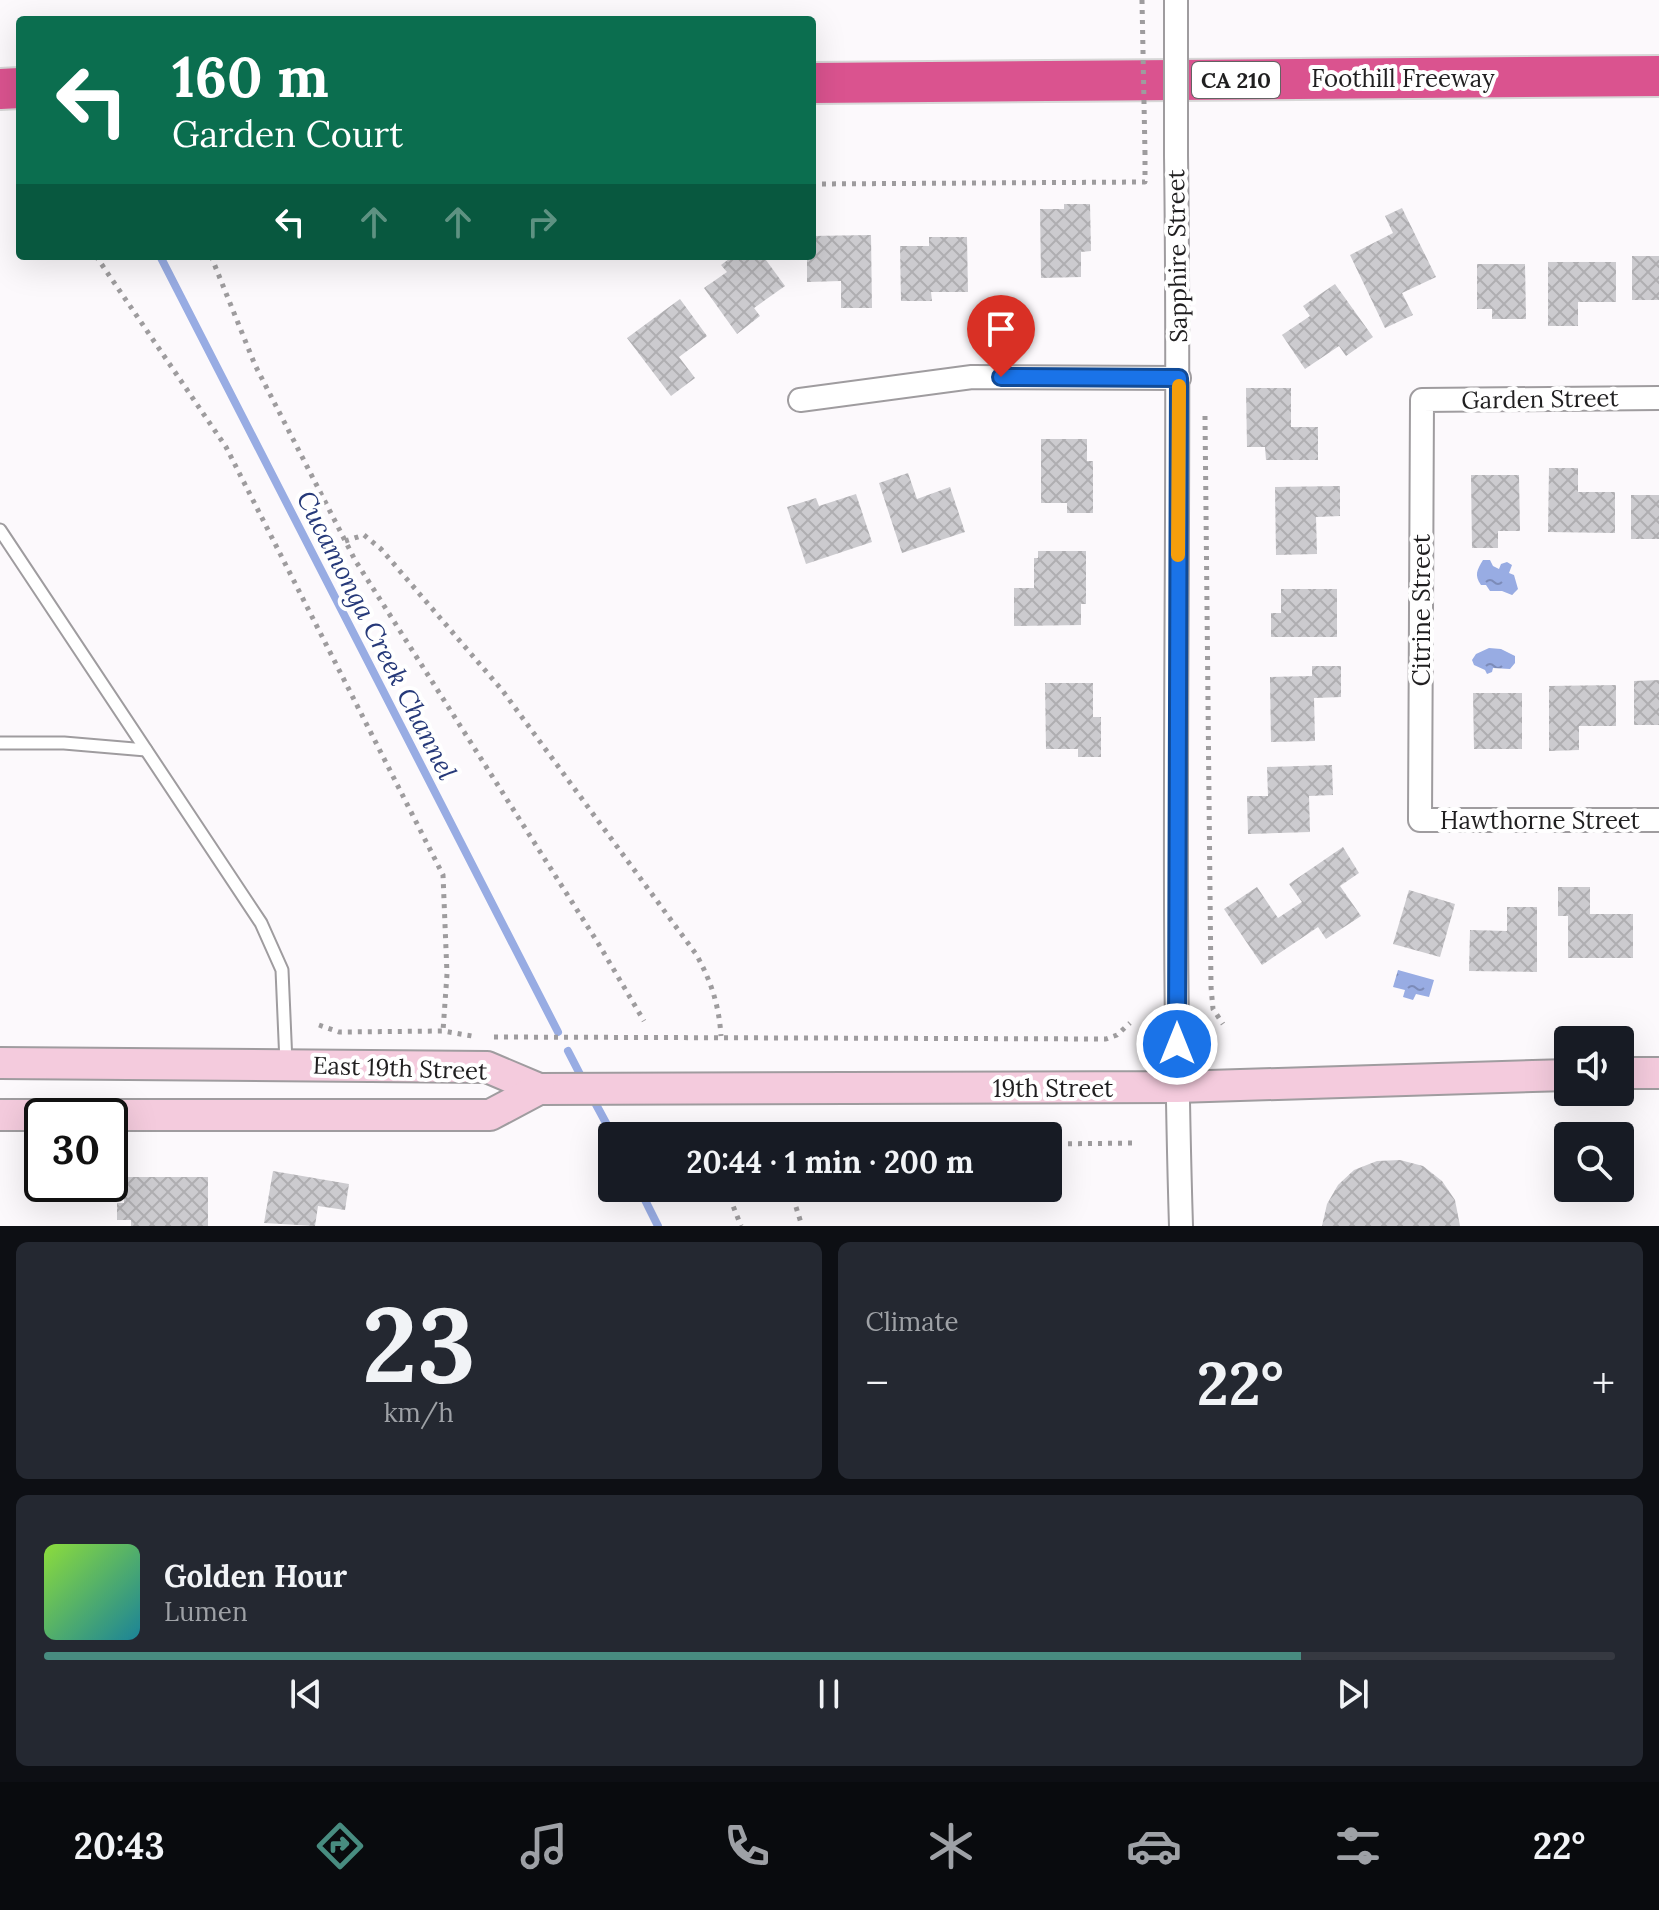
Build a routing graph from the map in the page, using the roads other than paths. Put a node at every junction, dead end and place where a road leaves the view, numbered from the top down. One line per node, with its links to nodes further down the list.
1 (1176, 0): 4 (street, Sapphire Street, bridge)
2 (1659, 76): 3 (highway, Foothill Freeway / CA 210)
3 (816, 83)
4 (1179, 378): 6 (street); 18 (street, Sapphire Street)
5 (1659, 398): 7 (street, Garden Street)
6 (800, 400)
7 (1422, 400): 11 (street, Citrine Street)
8 (0, 530): 10 (lane)
9 (0, 743): 10 (lane)
10 (146, 750): 14 (lane)
11 (1420, 820): 12 (street, Hawthorne Street)
12 (1659, 820)
13 (0, 1063): 14 (main road, East 19th Street)
14 (286, 1064): 19 (main road, East 19th Street)
15 (1634, 1073): 16 (main road)
16 (1659, 1073)
17 (1554, 1075): 18 (main road, 19th Street)
18 (1177, 1087): 19 (main road, 19th Street); 21 (street, Sapphire Street)
19 (539, 1089): 20 (main road, East 19th Street)
20 (0, 1115)
21 (1181, 1226)

